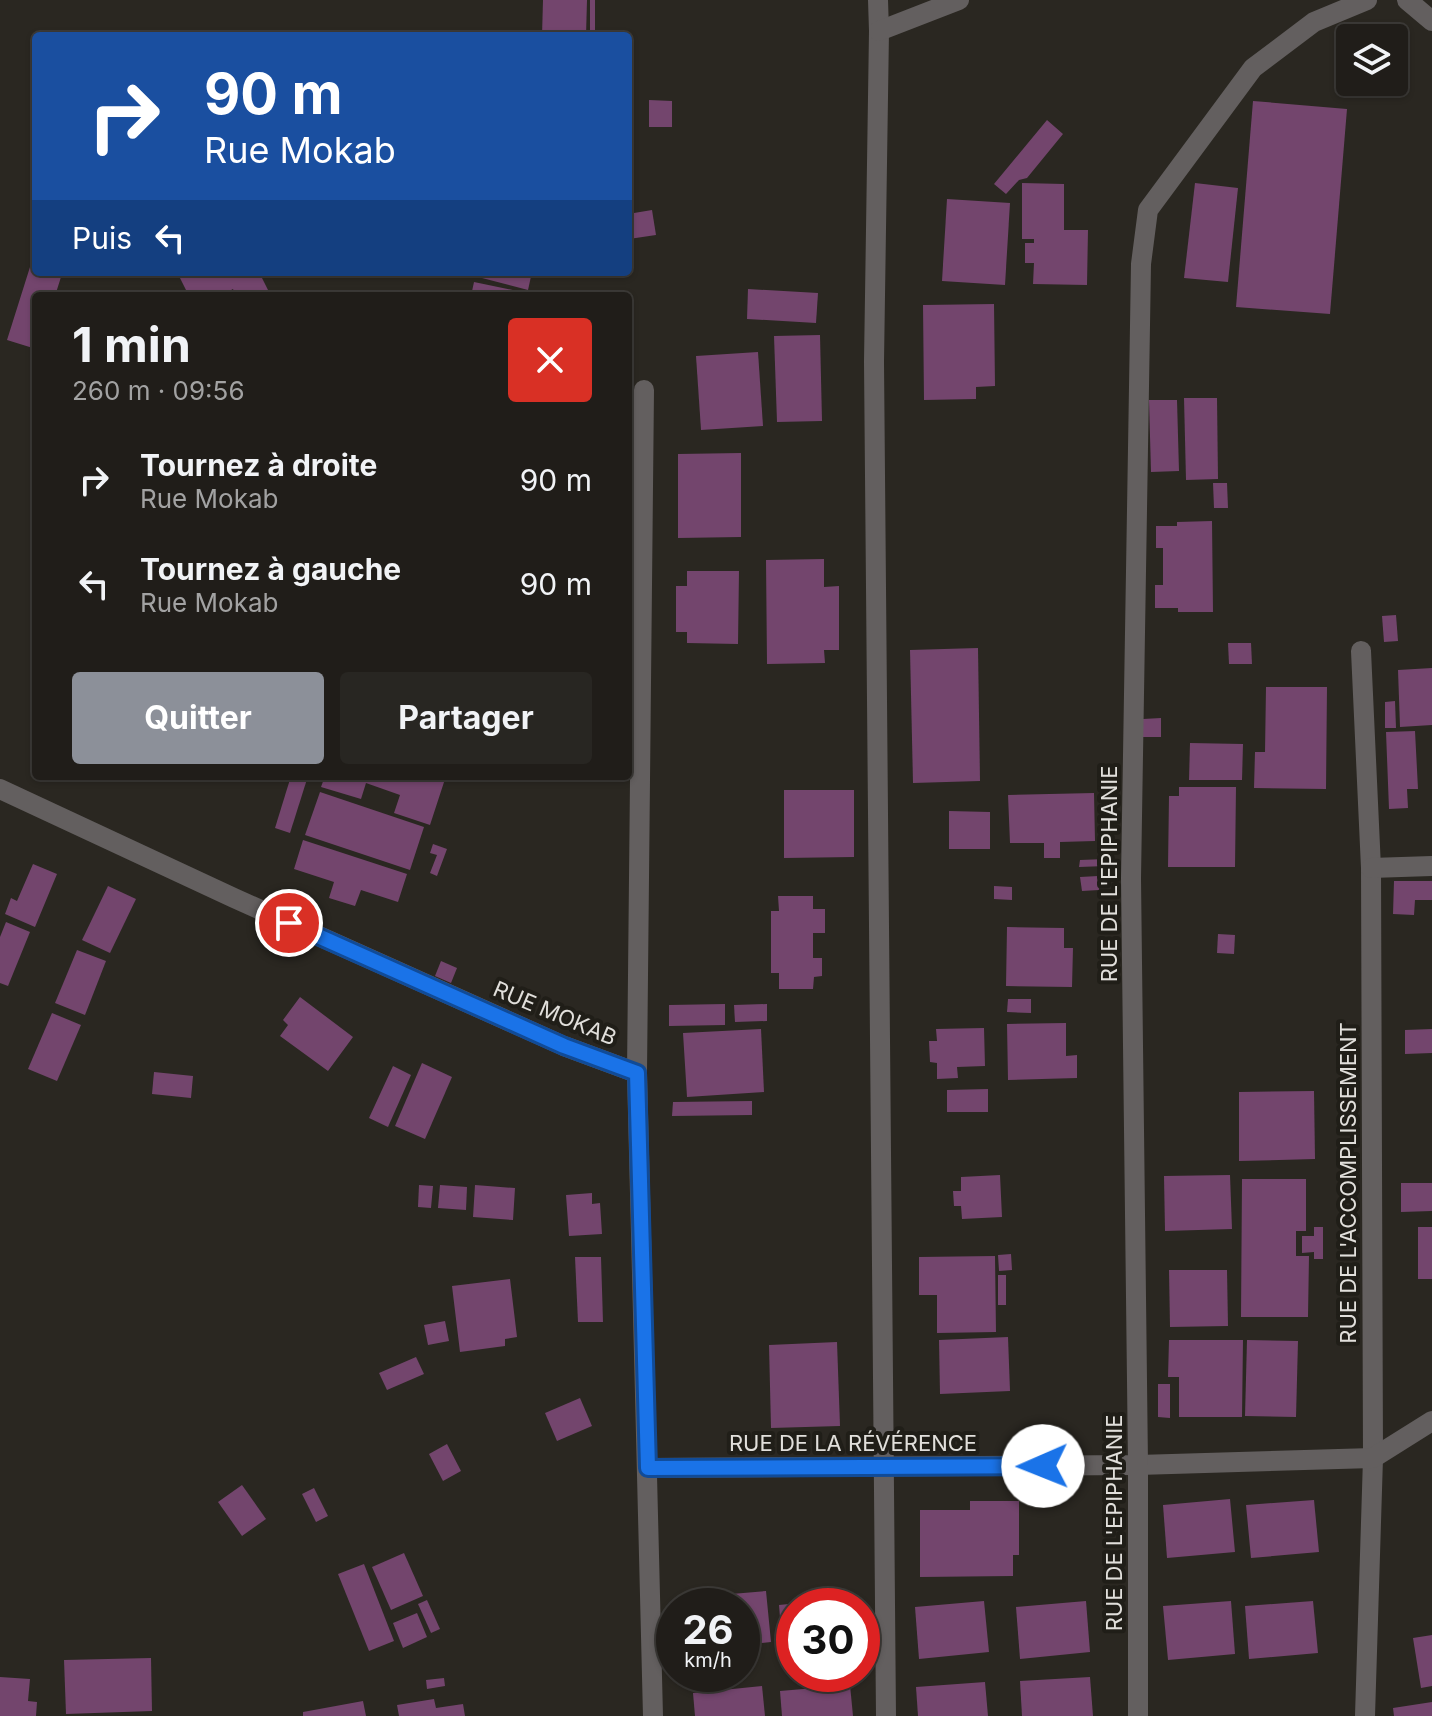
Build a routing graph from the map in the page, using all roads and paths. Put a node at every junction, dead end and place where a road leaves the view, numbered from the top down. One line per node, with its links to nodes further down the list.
1 (878, 0): 6 (street)
2 (959, 0): 6 (street)
3 (1367, 0): 15 (street, RUE DE L'EPIPHANIE)
4 (1407, 0): 5 (street)
5 (1432, 21)
6 (879, 31): 16 (street)
7 (644, 390): 12 (street)
8 (1361, 651): 11 (street, RUE DE L'ACCOMPLISSEMENT)
9 (0, 789): 12 (street, RUE MOKAB)
10 (1432, 866): 11 (street)
11 (1371, 868): 14 (street, RUE DE L'ACCOMPLISSEMENT)
12 (637, 1073): 17 (street)
13 (1432, 1421): 14 (street)
14 (1373, 1458): 15 (street, RUE DE LA RÉVÉRENCE); 21 (street, RUE DE L'ACCOMPLISSEMENT)
15 (1138, 1465): 16 (street, RUE DE LA RÉVÉRENCE); 20 (street, RUE DE L'EPIPHANIE)
16 (883, 1467): 17 (street, RUE DE LA RÉVÉRENCE); 19 (street)
17 (648, 1468): 18 (street)
18 (653, 1716)
19 (886, 1716)
20 (1138, 1716)
21 (1365, 1716)

